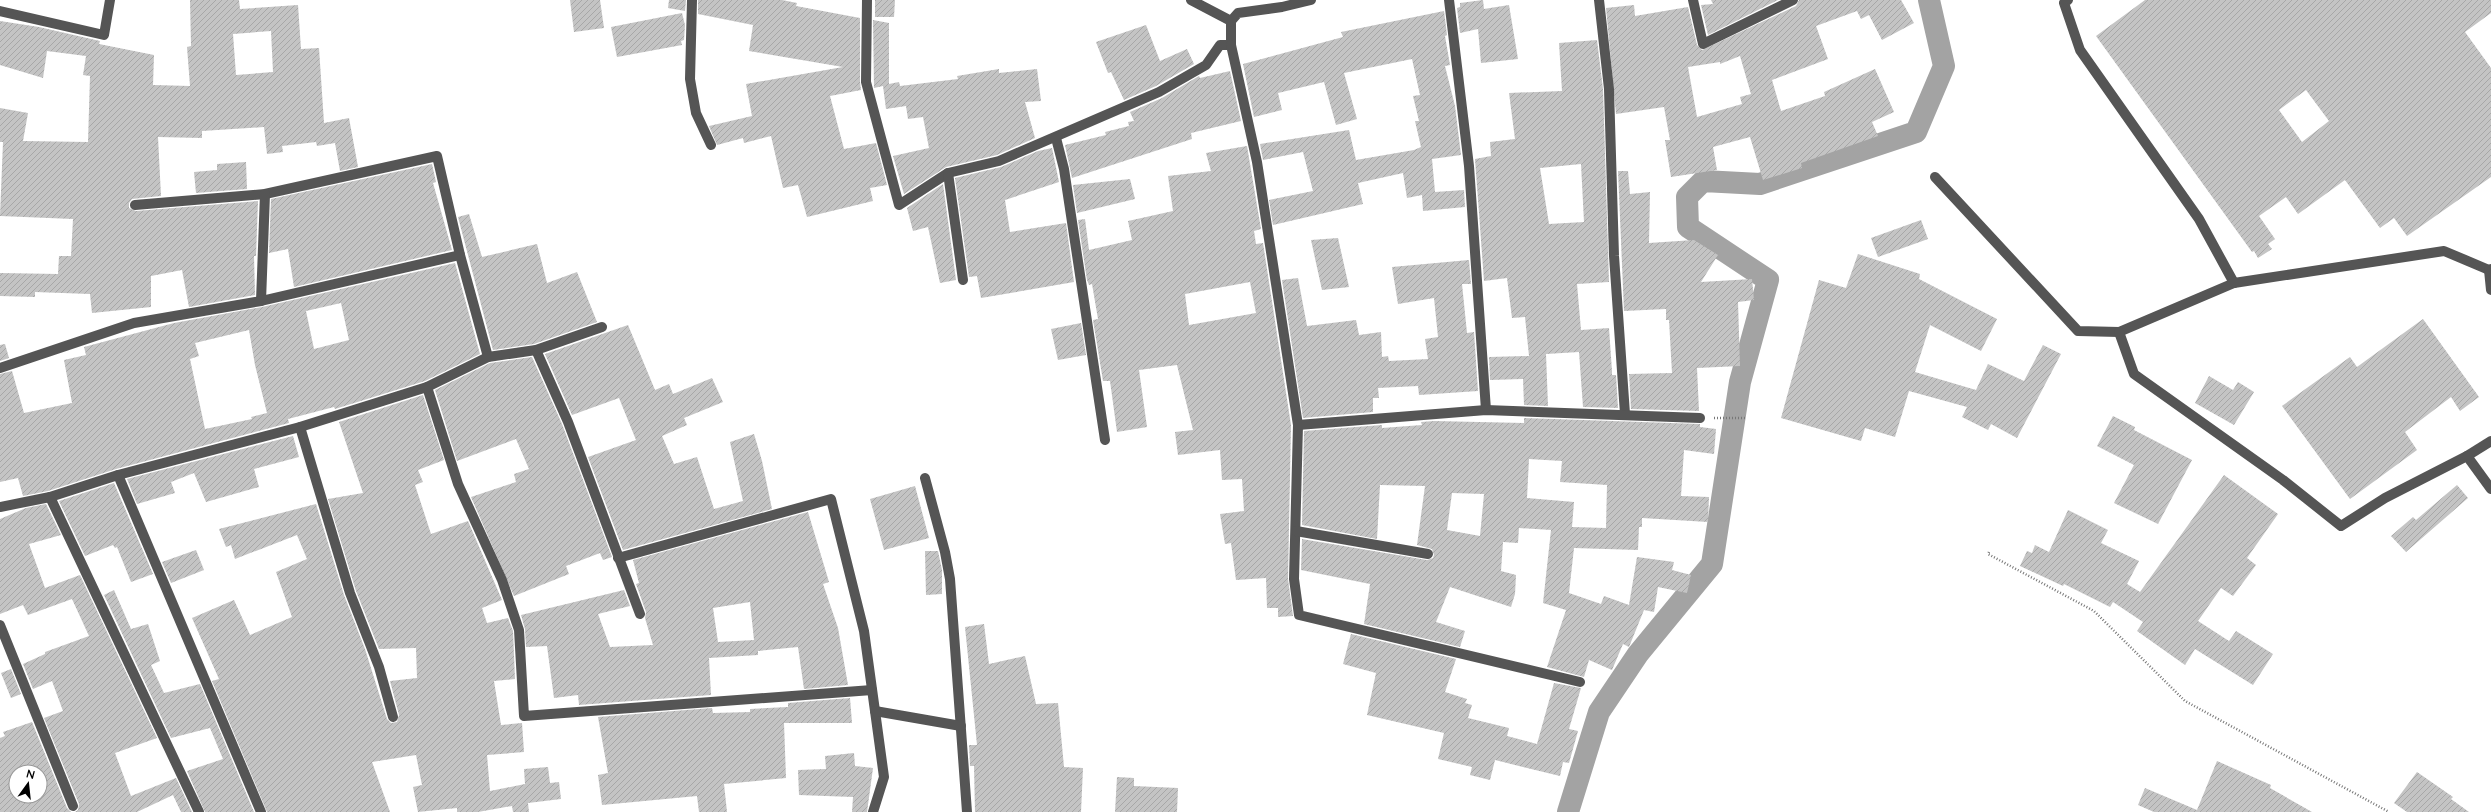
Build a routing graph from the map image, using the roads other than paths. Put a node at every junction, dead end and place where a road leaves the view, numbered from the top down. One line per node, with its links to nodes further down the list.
1 (110, 0): 11 (street)
2 (692, 0): 15 (street)
3 (867, 0): 16 (street)
4 (1191, 0): 12 (street)
5 (1312, 0): 12 (street)
6 (1449, 0): 32 (street)
7 (1599, 0): 33 (street)
8 (1693, 0): 9 (street)
9 (1793, 0)
10 (2068, 0): 23 (street)
11 (0, 11)
12 (1231, 21): 13 (street)
13 (1231, 45): 14 (street); 35 (street)
14 (1056, 138): 16 (street); 37 (street)
15 (710, 145)
16 (948, 173): 22 (street)
17 (1935, 178): 27 (street)
18 (265, 194): 19 (street); 20 (street); 25 (street)
19 (135, 205)
20 (460, 255): 25 (street); 29 (street)
21 (2490, 270): 23 (street); 24 (street)
22 (963, 280)
23 (2234, 283): 27 (street)
24 (2491, 290)
25 (261, 301): 30 (street)
26 (602, 327): 28 (street)
27 (2119, 332): 39 (street)
28 (536, 350): 29 (street); 47 (street)
29 (488, 357): 31 (street)
30 (0, 368)
31 (427, 387): 36 (street); 51 (street)
32 (1486, 410): 33 (street); 35 (street)
33 (1625, 414): 34 (street)
34 (1700, 418)
35 (1298, 425): 45 (street)
36 (300, 427): 40 (street); 53 (street)
37 (1105, 440)
38 (2491, 441): 39 (street)
39 (2467, 456): 42 (street)
40 (118, 475): 43 (street); 57 (street)
41 (925, 478): 54 (street)
42 (2491, 489)
43 (50, 497): 44 (street); 56 (street)
44 (0, 507)
45 (1296, 531): 46 (street); 50 (street)
46 (1428, 554)
47 (618, 558): 48 (street); 51 (street)
48 (640, 614)
49 (0, 625): 55 (street)
50 (1580, 682)
51 (872, 690): 52 (street)
52 (875, 711): 54 (street); 58 (street)
53 (393, 717)
54 (961, 726): 59 (street)
55 (73, 806)
56 (199, 812)
57 (261, 812)
58 (873, 812)
59 (966, 812)

